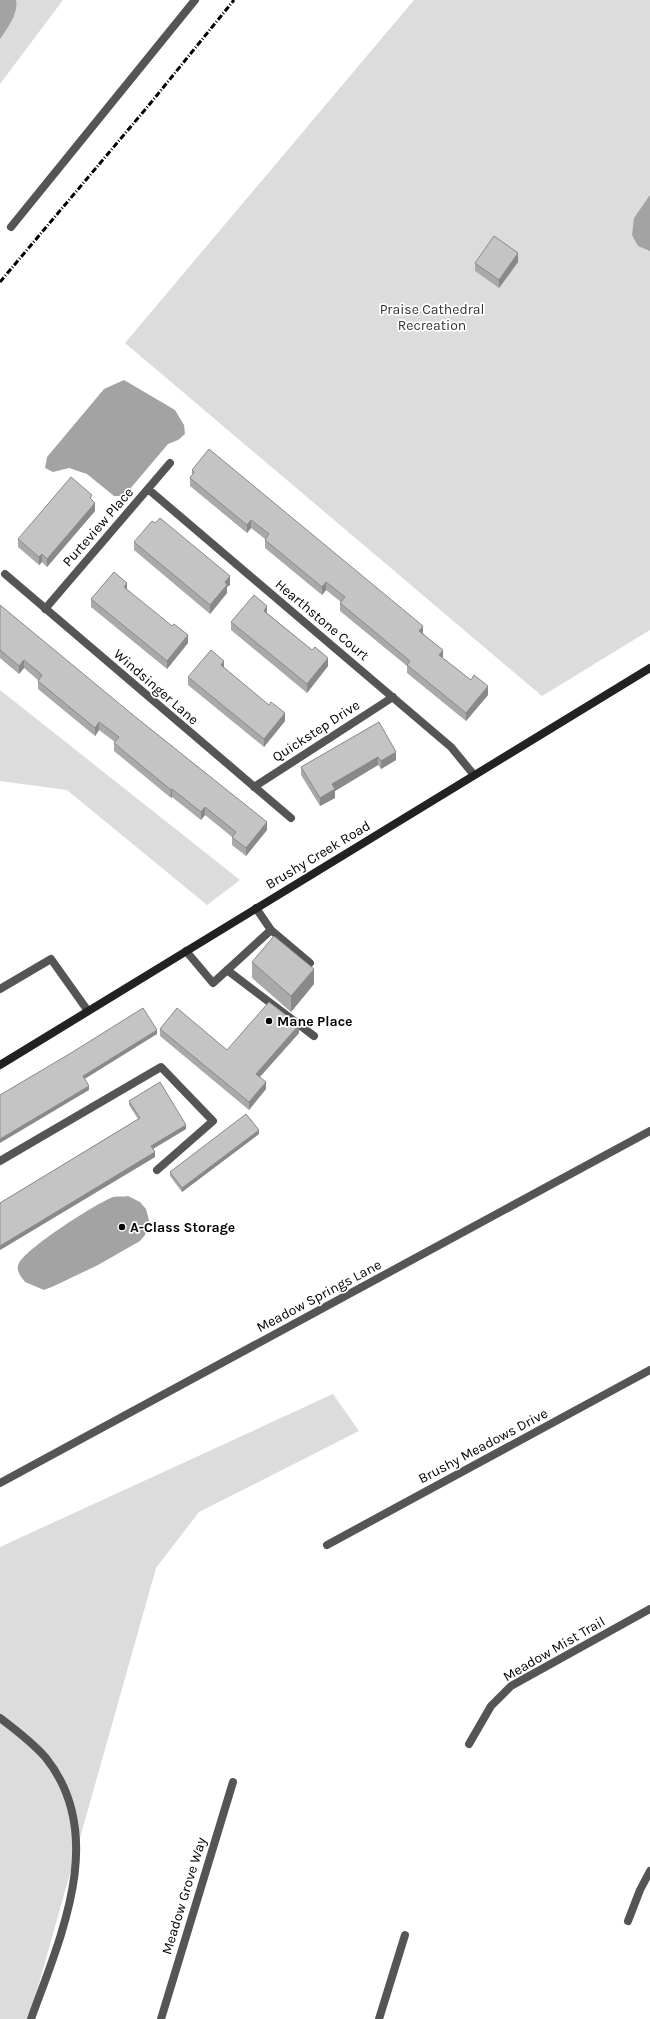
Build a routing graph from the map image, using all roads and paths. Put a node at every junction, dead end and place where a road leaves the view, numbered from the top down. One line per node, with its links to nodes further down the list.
1 (194, 0): 2 (street)
2 (11, 227)
3 (170, 463): 4 (street, Purteview Place)
4 (148, 489): 6 (street, Purteview Place); 8 (street, Hearthstone Court)
5 (5, 574): 6 (street, Windsinger Lane)
6 (45, 609): 10 (street, Windsinger Lane)
7 (650, 668): 9 (main road, Brushy Creek Road)
8 (393, 697): 9 (street, Hearthstone Court); 10 (street, Quickstep Drive)
9 (474, 775): 12 (main road, Brushy Creek Road)
10 (254, 787): 11 (street, Windsinger Lane)
11 (291, 818)
12 (256, 908): 13 (street); 14 (main road, Brushy Creek Road)
13 (271, 930): 15 (street); 16 (street)
14 (186, 951): 16 (street); 18 (main road, Brushy Creek Road)
15 (310, 963)
16 (227, 970): 19 (street)
17 (0, 989): 18 (street)
18 (88, 1011): 20 (main road, Brushy Creek Road)
19 (314, 1036)
20 (0, 1065)
21 (650, 1131): 25 (street, Meadow Springs Lane)
22 (0, 1161): 23 (street)
23 (156, 1170)
24 (650, 1370): 26 (street, Brushy Meadows Drive)
25 (0, 1483)
26 (327, 1545)
27 (650, 1609): 29 (street, Meadow Mist Trail)
28 (0, 1718): 34 (street)
29 (469, 1744)
30 (233, 1782): 35 (street, Meadow Grove Way)
31 (650, 1872): 32 (street)
32 (628, 1921)
33 (405, 1935): 36 (street)
34 (31, 2019)
35 (161, 2019)
36 (379, 2019)

